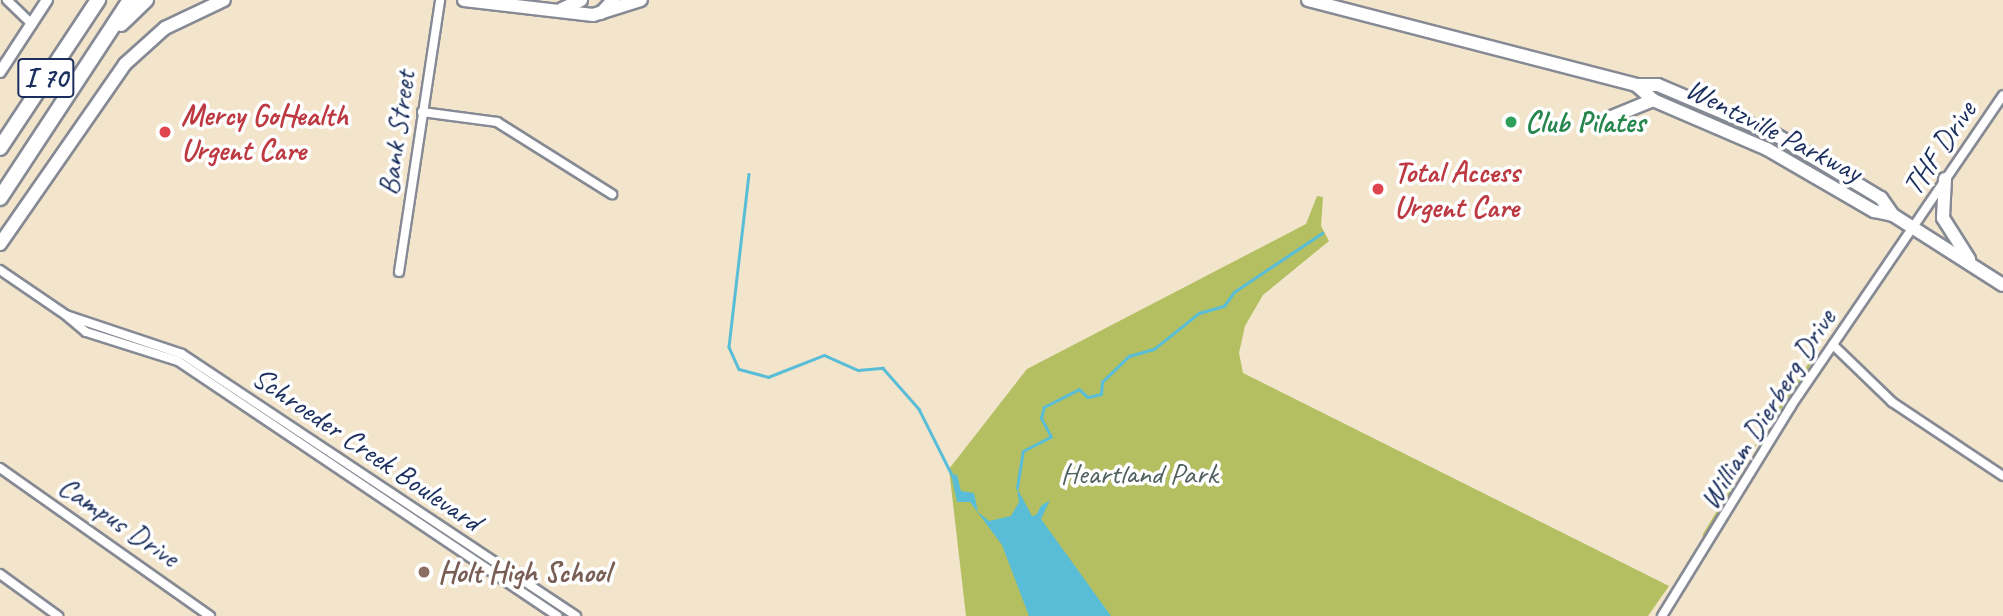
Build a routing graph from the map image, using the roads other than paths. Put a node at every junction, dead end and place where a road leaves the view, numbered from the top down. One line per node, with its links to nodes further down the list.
1 (7, 0): 15 (street)
2 (47, 0): 15 (street)
3 (98, 0): 23 (highway, I 70)
4 (130, 0): 16 (highway, I 70)
5 (146, 0): 16 (highway)
6 (224, 0): 29 (main road)
7 (440, 0): 21 (street, Bank Street)
8 (464, 0): 13 (main road)
9 (581, 0): 13 (main road)
10 (613, 0): 14 (main road)
11 (640, 0): 14 (main road)
12 (1308, 0): 18 (main road, Wentzville Parkway)
13 (562, 9): 14 (main road)
14 (601, 13)
15 (32, 24): 17 (street)
16 (101, 45): 26 (highway, I 70)
17 (0, 72)
18 (1636, 85): 20 (main road, Wentzville Parkway); 27 (main road, Wentzville Parkway)
19 (2003, 95): 24 (street, THF Drive)
20 (1653, 100): 22 (main road); 27 (main road, Wentzville Parkway)
21 (422, 112): 25 (street); 32 (street, Bank Street)
22 (1597, 123)
23 (0, 148)
24 (1945, 179): 28 (street, THF Drive); 30 (main road)
25 (612, 194)
26 (0, 198)
27 (1893, 215): 28 (main road, Wentzville Parkway)
28 (1913, 226): 30 (main road, Wentzville Parkway); 35 (street, William Dierberg Drive)
29 (0, 244)
30 (1973, 265): 33 (main road, Wentzville Parkway)
31 (0, 270): 34 (street, Schroeder Creek Boulevard)
32 (399, 272)
33 (2003, 285)
34 (123, 340): 41 (street, Schroeder Creek Boulevard); 42 (street, Schroeder Creek Boulevard)
35 (1833, 345): 37 (street); 43 (street, William Dierberg Drive)
36 (0, 468): 40 (street, Campus Drive)
37 (2003, 476)
38 (0, 574): 39 (street)
39 (58, 616)
40 (210, 616)
41 (557, 616)
42 (576, 616)
43 (1662, 616)

